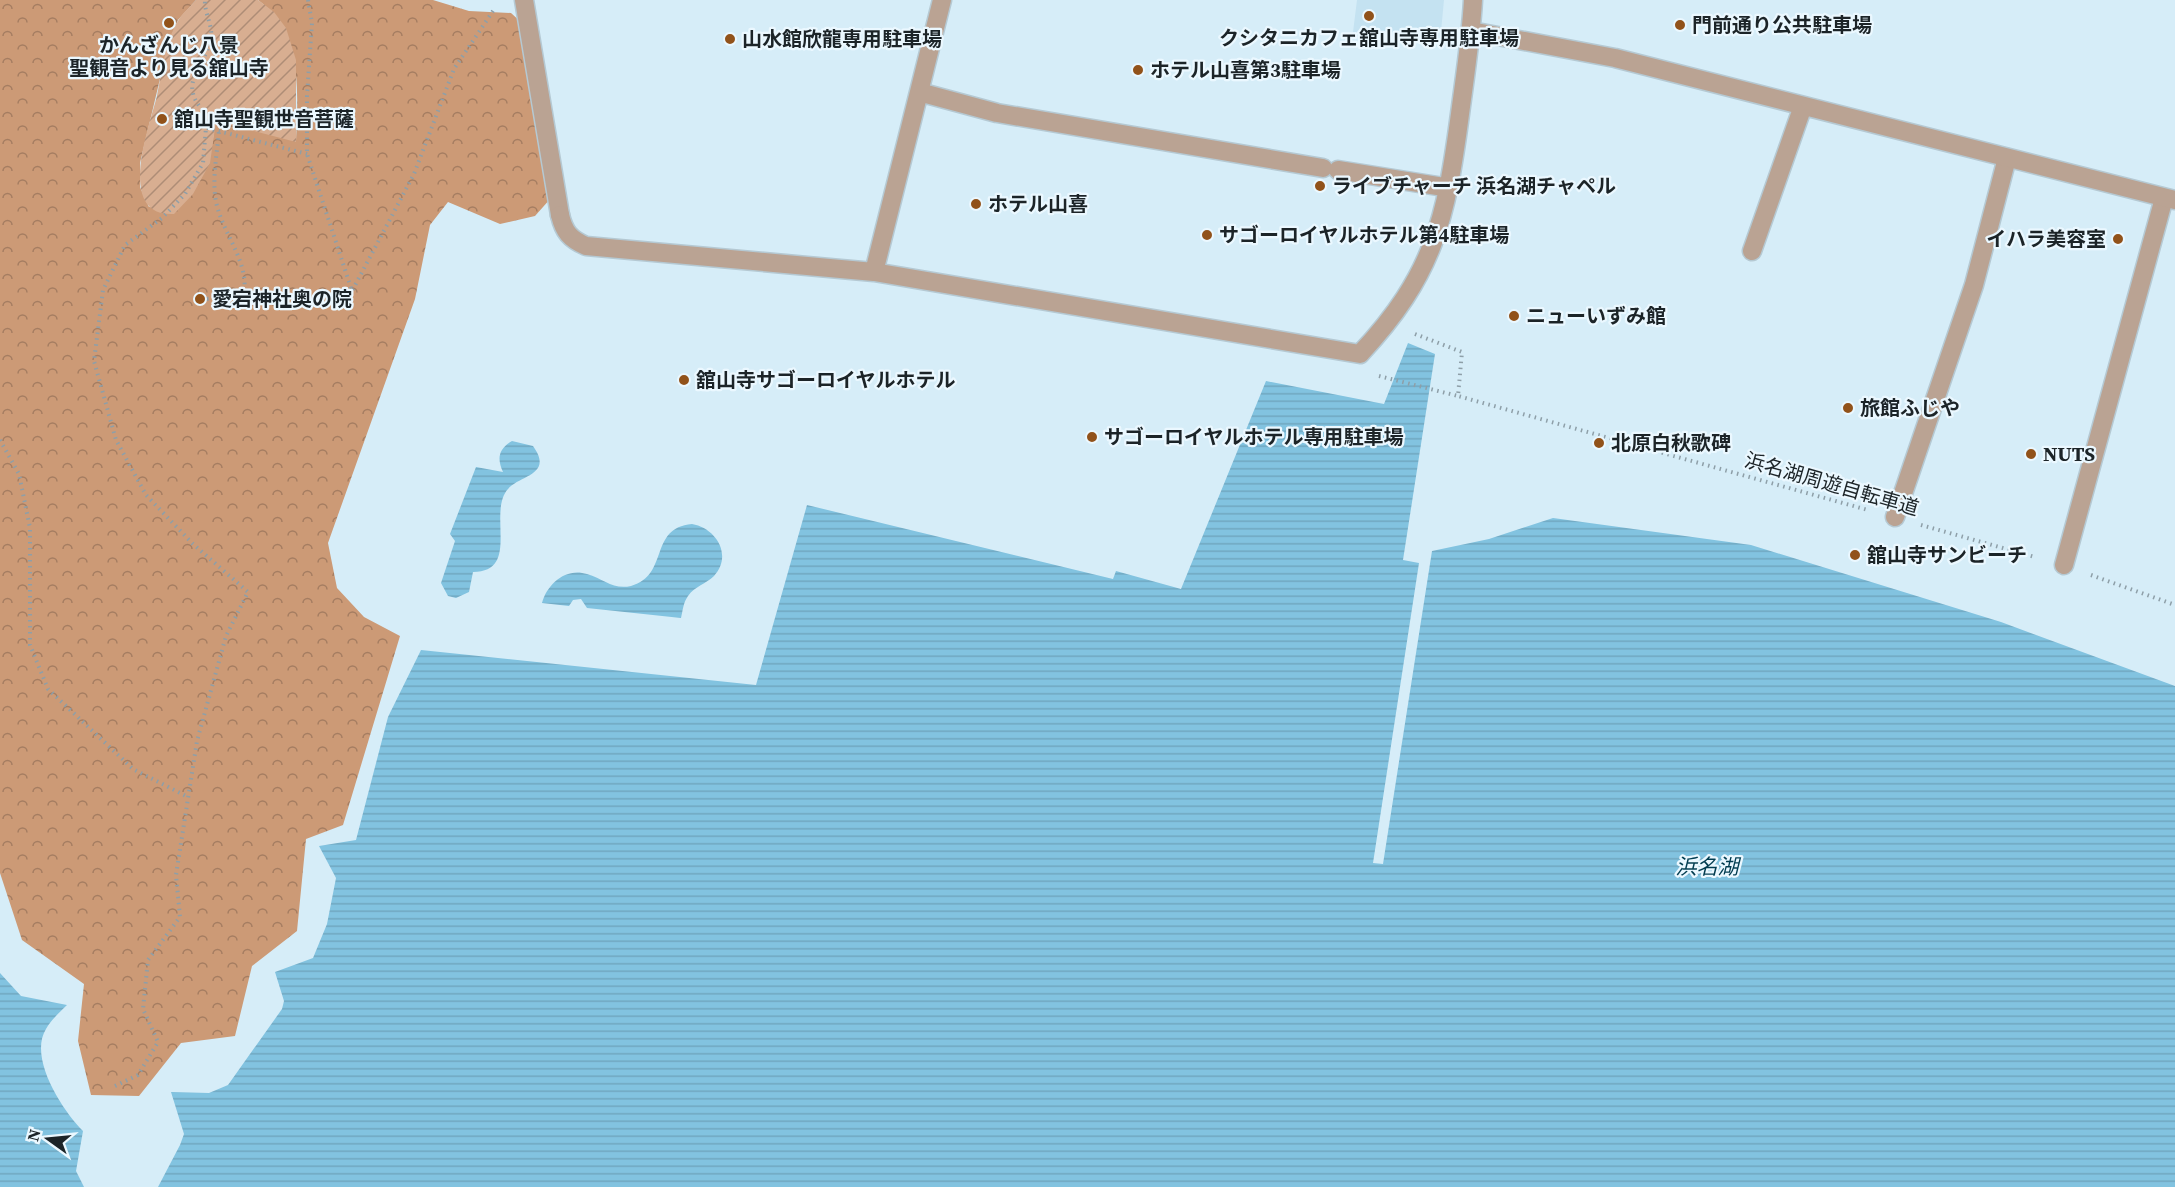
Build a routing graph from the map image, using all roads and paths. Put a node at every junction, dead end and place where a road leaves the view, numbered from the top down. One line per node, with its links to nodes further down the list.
1 (205, 0): 10 (path)
2 (308, 0): 12 (path)
3 (501, 0): 12 (path)
4 (524, 0): 17 (street)
5 (942, 0): 8 (street)
6 (1473, 0): 7 (street)
7 (1471, 32): 9 (street); 14 (street)
8 (919, 92): 14 (street); 17 (street)
9 (1803, 106): 13 (street); 16 (street)
10 (207, 128): 11 (path); 26 (path)
11 (219, 131): 12 (path); 18 (path)
12 (307, 154)
13 (2007, 158): 15 (street); 23 (street)
14 (1450, 188): 19 (street)
15 (2169, 199): 24 (street)
16 (1752, 251)
17 (874, 272): 19 (street)
18 (207, 299)
19 (1388, 324): 21 (path)
20 (1375, 375): 21 (path, 浜名湖周遊自転車道)
21 (1458, 396): 23 (path, 浜名湖周遊自転車道)
22 (0, 440): 26 (path)
23 (1895, 517): 24 (path, 浜名湖周遊自転車道)
24 (2064, 566): 25 (path, 浜名湖周遊自転車道)
25 (2175, 605)
26 (188, 796): 27 (path)
27 (115, 1086)

